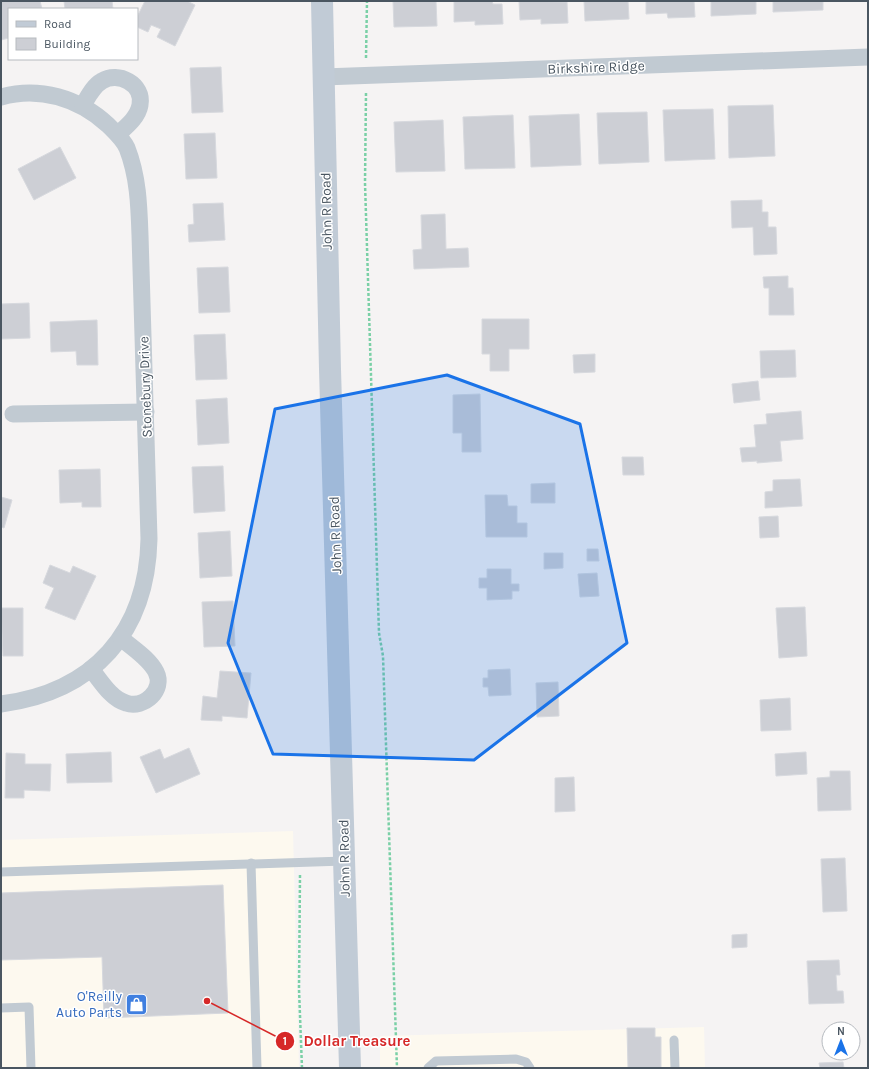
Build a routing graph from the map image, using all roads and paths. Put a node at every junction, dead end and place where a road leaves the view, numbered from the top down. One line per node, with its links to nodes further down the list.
1 (322, 1): 5 (main road, John R Road)
2 (366, 1): 4 (path)
3 (868, 57): 4 (street, Birkshire Ridge)
4 (366, 76): 5 (street, Birkshire Ridge); 24 (path)
5 (323, 77): 14 (main road, John R Road)
6 (1, 97): 7 (street, Stonebury Drive)
7 (83, 106): 8 (street, Stonebury Drive); 8 (street)
8 (118, 134): 9 (street, Stonebury Drive)
9 (146, 412): 10 (street); 11 (street, Stonebury Drive)
10 (13, 414)
11 (121, 638): 12 (street, Stonebury Drive); 12 (street)
12 (91, 669): 13 (street, Stonebury Drive)
13 (1, 704)
14 (344, 861): 15 (lane); 23 (main road, John R Road)
15 (251, 863): 16 (lane); 21 (lane)
16 (1, 872)
17 (300, 872): 22 (path)
18 (1, 1008): 20 (lane)
19 (674, 1040): 27 (lane)
20 (31, 1068)
21 (257, 1068)
22 (302, 1068)
23 (350, 1068)
24 (397, 1068)
25 (428, 1068): 26 (lane)
26 (530, 1068)
27 (675, 1068)

